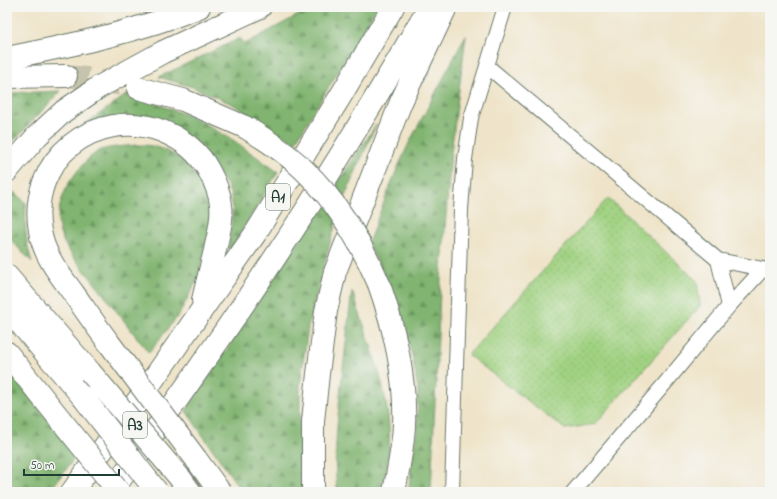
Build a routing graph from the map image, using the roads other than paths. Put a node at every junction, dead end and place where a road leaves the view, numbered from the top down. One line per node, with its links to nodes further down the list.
1 (199, 7): 7 (highway)
2 (260, 7): 12 (highway)
3 (393, 7): 18 (highway, A1)
4 (429, 7): 22 (highway, A1)
5 (446, 7): 26 (highway)
6 (505, 7): 8 (street)
7 (7, 58)
8 (487, 66): 13 (street); 28 (street)
9 (66, 76): 10 (highway)
10 (7, 77)
11 (138, 88): 27 (highway, bridge)
12 (7, 171)
13 (718, 260): 14 (street); 16 (street)
14 (766, 271): 16 (street)
15 (7, 276): 20 (highway, A3, bridge)
16 (729, 306): 29 (street)
17 (7, 308): 24 (highway, A3, bridge)
18 (201, 311): 21 (highway, A1); 25 (highway, bridge)
19 (7, 353): 23 (highway, bridge)
20 (185, 485)
21 (72, 492)
22 (111, 492)
23 (119, 492)
24 (157, 492)
25 (220, 492)
26 (313, 492)
27 (394, 492)
28 (452, 492)
29 (574, 492)

